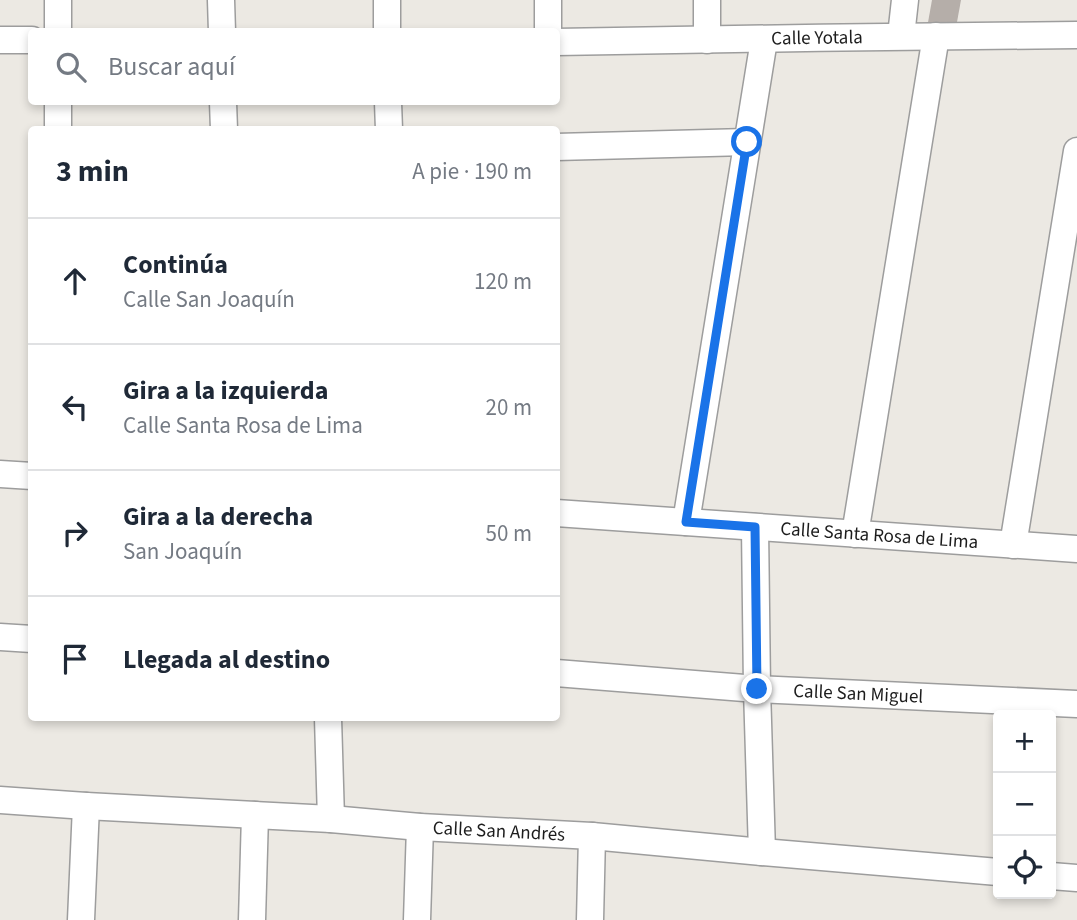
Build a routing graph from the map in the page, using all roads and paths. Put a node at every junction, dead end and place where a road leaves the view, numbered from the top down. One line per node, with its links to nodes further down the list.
1 (58, 0): 7 (street)
2 (221, 0): 8 (street)
3 (387, 0): 9 (street)
4 (548, 0): 10 (street)
5 (707, 0): 16 (street)
6 (905, 0): 12 (street)
7 (58, 28)
8 (222, 28)
9 (387, 28)
10 (548, 28)
11 (1077, 35): 13 (street, Calle Yotala)
12 (901, 36): 13 (street, Calle Yotala); 17 (street, Calle Yotala)
13 (936, 36): 33 (street)
14 (0, 40): 15 (street)
15 (28, 40)
16 (707, 40): 17 (street, Calle Yotala); 18 (street, Calle Yotala)
17 (764, 40): 25 (street)
18 (560, 42)
19 (58, 105): 22 (street)
20 (223, 105): 23 (street)
21 (388, 105): 24 (street)
22 (58, 126)
23 (224, 126)
24 (389, 126)
25 (747, 142): 26 (street); 31 (street)
26 (560, 147)
27 (1077, 151): 34 (street)
28 (0, 474): 29 (street)
29 (28, 476)
30 (560, 513): 31 (street, Calle Santa Rosa de Lima)
31 (686, 522): 32 (street, Calle Santa Rosa de Lima)
32 (755, 527): 33 (street, Calle Santa Rosa de Lima); 39 (street)
33 (855, 534): 34 (street, Calle Santa Rosa de Lima)
34 (1013, 544): 35 (street, Calle Santa Rosa de Lima)
35 (1077, 549)
36 (0, 637): 37 (street)
37 (28, 639)
38 (560, 673): 39 (street, Calle San Miguel)
39 (757, 689): 40 (street, Calle San Miguel); 48 (street)
40 (1077, 704)
41 (328, 721): 45 (street)
42 (0, 800): 43 (street, Calle San Andrés)
43 (86, 806): 44 (street, Calle San Andrés); 52 (street)
44 (256, 815): 45 (street, Calle San Andrés); 53 (street)
45 (331, 819): 46 (street, Calle San Andrés)
46 (419, 827): 47 (street, Calle San Andrés); 54 (street)
47 (592, 836): 48 (street, Calle San Andrés); 55 (street)
48 (762, 852): 49 (street, Calle San Andrés)
49 (993, 872)
50 (1056, 876): 51 (street)
51 (1077, 878)
52 (81, 920)
53 (252, 920)
54 (417, 920)
55 (590, 920)

